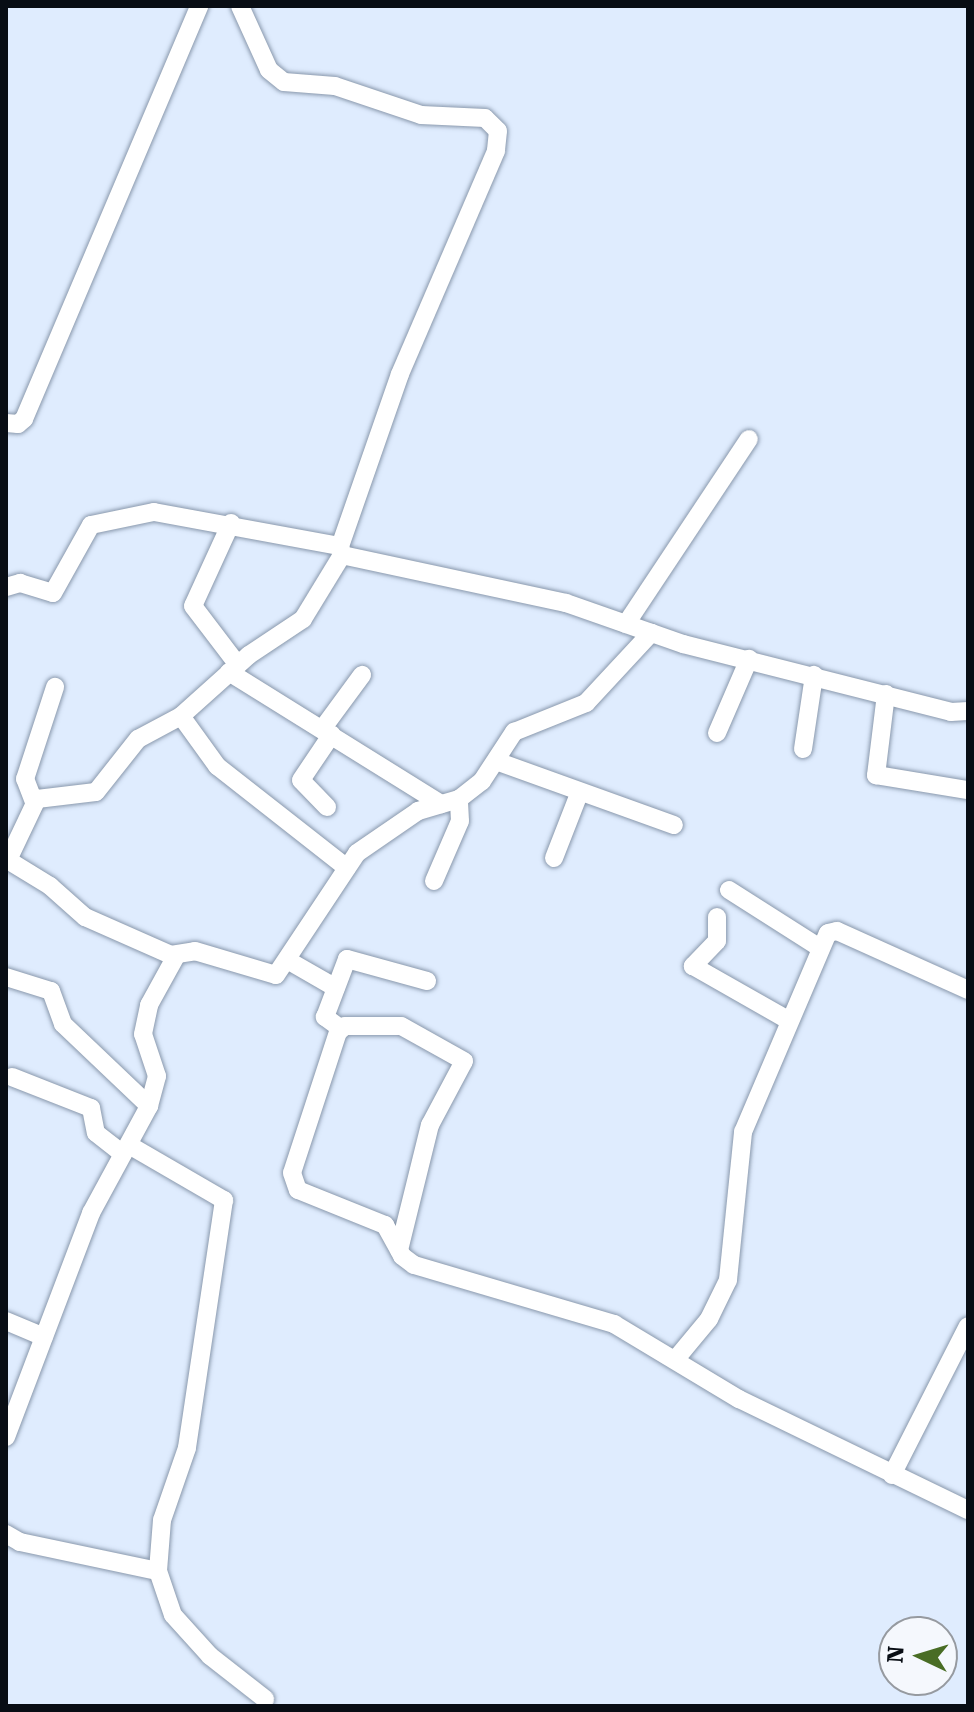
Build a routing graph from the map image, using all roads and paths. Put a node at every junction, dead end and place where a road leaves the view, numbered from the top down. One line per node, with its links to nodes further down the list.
1 (199, 6): 3 (street)
2 (240, 6): 6 (street)
3 (6, 423)
4 (749, 439): 8 (street)
5 (231, 523): 6 (street); 7 (street); 11 (street)
6 (341, 550): 8 (street); 11 (street)
7 (6, 587)
8 (626, 624): 9 (street)
9 (651, 633): 10 (street); 21 (street)
10 (749, 659): 13 (street); 19 (street)
11 (234, 668): 17 (street); 18 (street)
12 (362, 675): 18 (street)
13 (814, 675): 15 (street); 20 (street)
14 (55, 687): 25 (street)
15 (886, 694): 16 (street); 22 (street)
16 (968, 711)
17 (181, 716): 25 (street); 31 (street)
18 (328, 731): 26 (street); 27 (street)
19 (717, 733)
20 (803, 749)
21 (496, 761): 23 (street); 24 (street)
22 (968, 790)
23 (579, 794): 28 (street); 29 (street)
24 (459, 799): 26 (street); 32 (street)
25 (34, 802): 30 (street)
26 (441, 804): 31 (street)
27 (327, 807)
28 (674, 825)
29 (554, 858)
30 (7, 859): 36 (street)
31 (347, 868): 37 (street)
32 (434, 881)
33 (729, 890): 35 (street)
34 (717, 917): 42 (street)
35 (820, 948): 41 (street); 42 (street)
36 (176, 956): 37 (street); 45 (street)
37 (289, 961): 40 (street)
38 (6, 977): 45 (street)
39 (427, 981): 40 (street)
40 (336, 988): 43 (street)
41 (968, 990)
42 (788, 1020): 51 (street)
43 (340, 1028): 47 (street); 47 (street)
44 (12, 1077): 46 (street)
45 (149, 1106): 46 (street)
46 (126, 1149): 50 (street); 56 (street)
47 (399, 1250): 51 (street)
48 (6, 1321): 50 (street)
49 (968, 1326): 53 (street)
50 (44, 1337): 52 (street)
51 (675, 1360): 53 (street)
52 (6, 1437)
53 (892, 1475): 54 (street)
54 (968, 1510)
55 (6, 1534): 56 (street)
56 (158, 1571): 57 (street)
57 (265, 1699)

